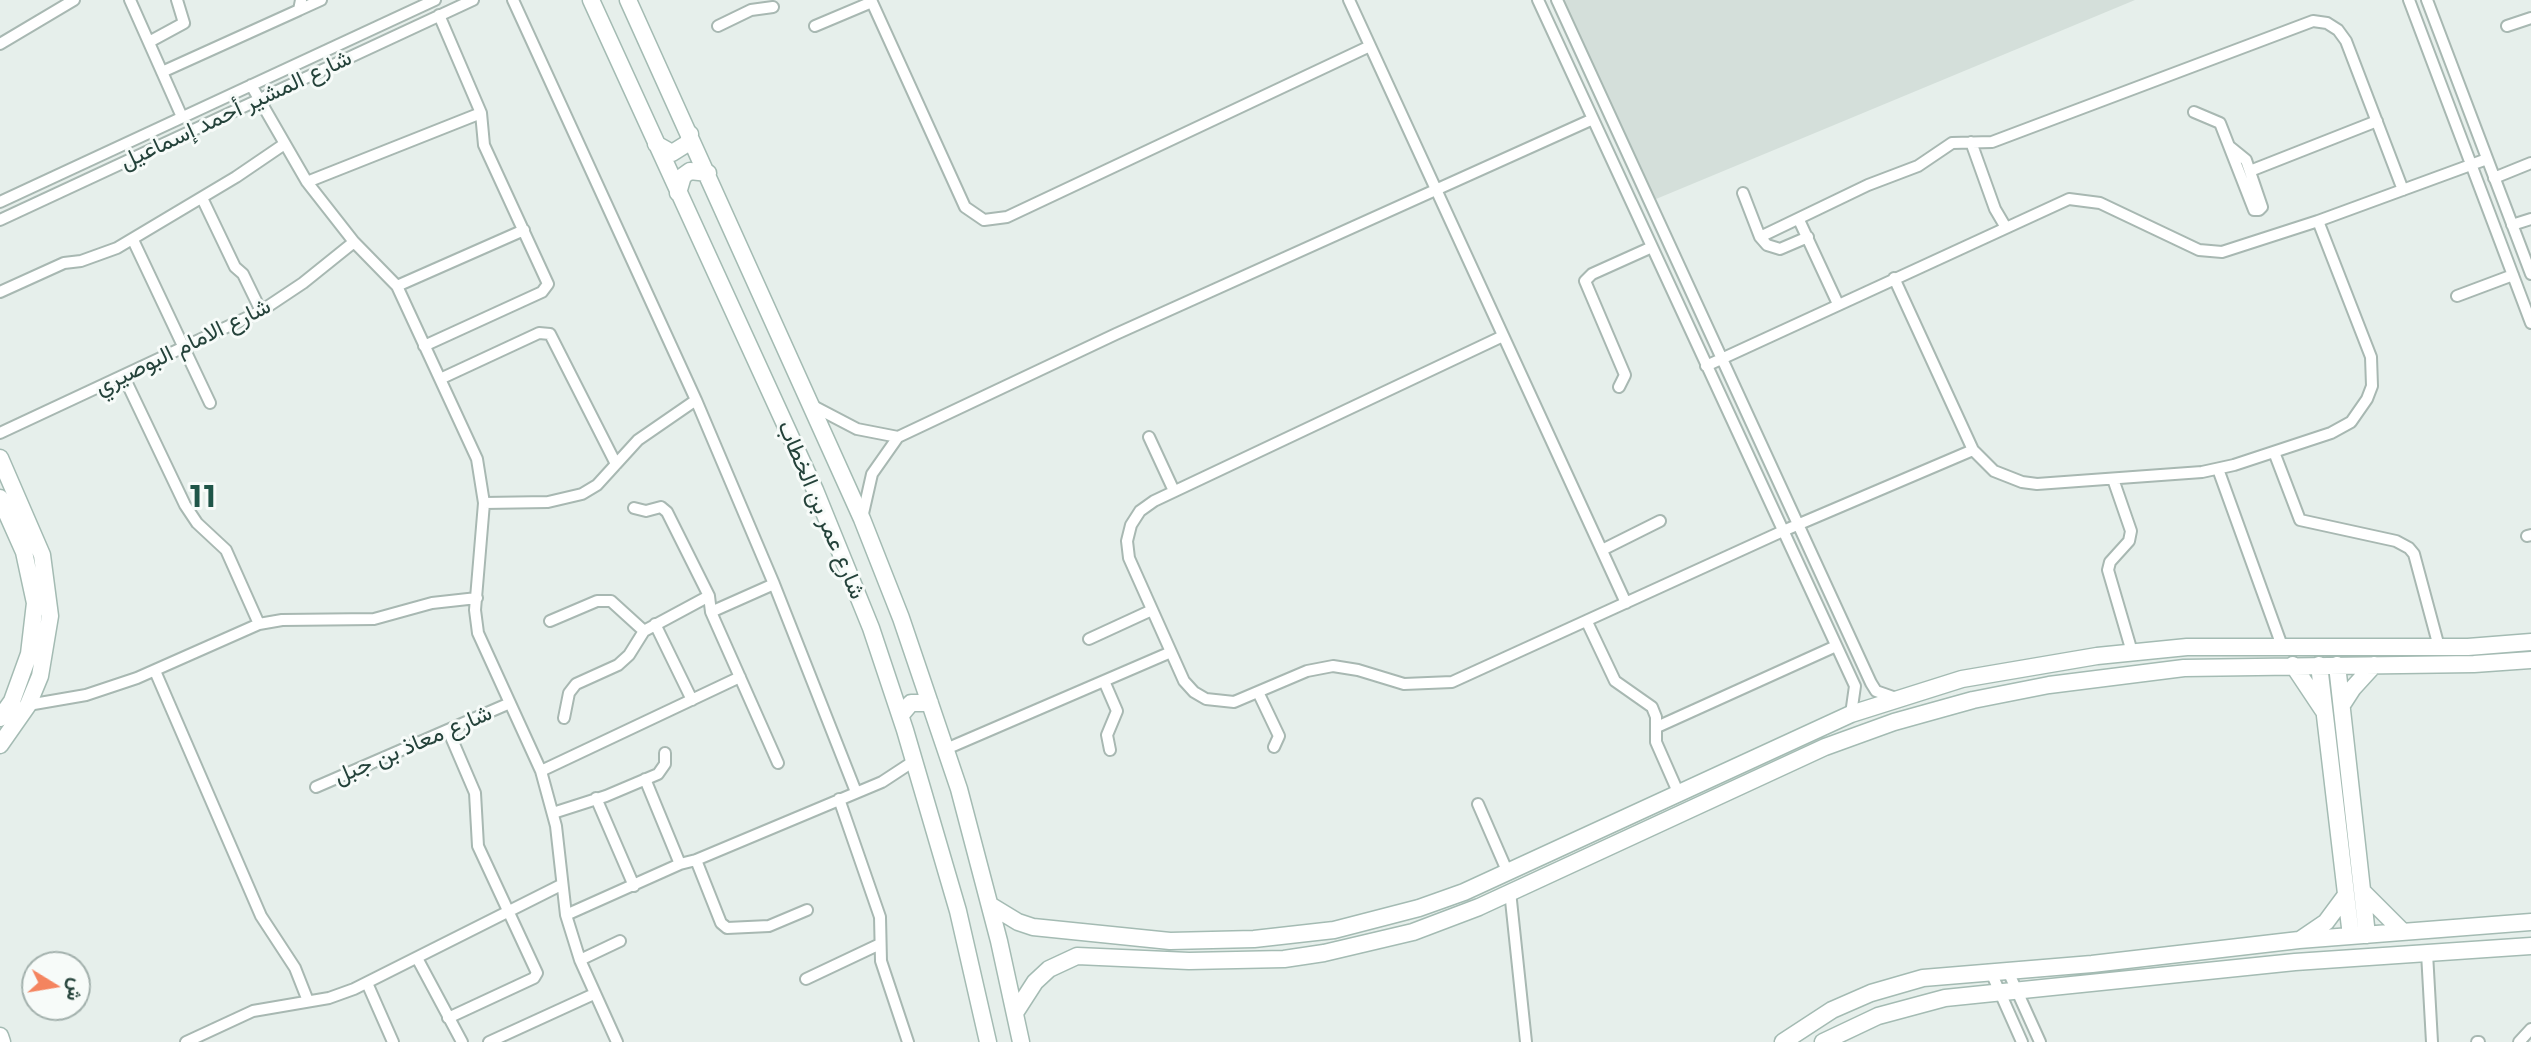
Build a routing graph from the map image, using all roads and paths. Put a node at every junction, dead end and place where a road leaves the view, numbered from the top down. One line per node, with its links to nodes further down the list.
1 (74, 0): 24 (street)
2 (130, 0): 23 (street)
3 (177, 0): 23 (street)
4 (321, 0): 16 (street)
5 (435, 0): 27 (street, شارع المشير أحمد إسماعيل)
6 (473, 0): 18 (street, شارع المشير أحمد إسماعيل)
7 (513, 0): 79 (street)
8 (591, 0): 37 (street, شارع عمر بن الخطاب)
9 (628, 0): 34 (street, شارع عمر بن الخطاب)
10 (1349, 0): 25 (street)
11 (1538, 0): 32 (street)
12 (1557, 0): 74 (street)
13 (2409, 0): 40 (street)
14 (2427, 0): 38 (street)
15 (872, 1): 21 (street); 25 (street)
16 (300, 5): 26 (street)
17 (773, 7): 20 (street)
18 (439, 15): 28 (street, شارع المشير أحمد إسماعيل); 30 (street)
19 (2531, 18): 22 (street)
20 (718, 26)
21 (815, 26)
22 (2507, 26)
23 (149, 42): 26 (street)
24 (0, 44)
25 (1370, 46): 44 (street)
26 (162, 72): 31 (street)
27 (251, 85): 28 (street); 31 (street, شارع المشير أحمد إسماعيل)
28 (258, 99): 36 (street); 51 (street, شارع المشير أحمد إسماعيل)
29 (2194, 112): 33 (street)
30 (481, 113): 43 (street); 56 (street)
31 (181, 117): 49 (street, شارع المشير أحمد إسماعيل)
32 (1593, 118): 44 (street); 61 (street)
33 (2377, 121): 35 (street); 45 (street)
34 (690, 134): 37 (street); 41 (street, شارع عمر بن الخطاب)
35 (1970, 142): 52 (street); 55 (street)
36 (283, 145): 43 (street); 48 (street)
37 (656, 145): 46 (street, شارع عمر بن الخطاب)
38 (2487, 159): 40 (street); 42 (street)
39 (2531, 163): 42 (street)
40 (2471, 165): 45 (street); 63 (street)
41 (708, 173): 46 (street); 81 (street, شارع عمر بن الخطاب)
42 (2494, 178): 54 (street)
43 (307, 183): 60 (street)
44 (1436, 188): 71 (street); 83 (street)
45 (2403, 190): 53 (street)
46 (678, 193): 131 (street, شارع عمر بن الخطاب)
47 (1743, 193): 57 (street)
48 (202, 198): 59 (street); 69 (street)
49 (0, 202)
50 (2531, 219): 54 (street)
51 (0, 220)
52 (1799, 220): 57 (street); 58 (street)
53 (2318, 221): 55 (street); 86 (street)
54 (2512, 225): 62 (street)
55 (2005, 226): 64 (street)
56 (524, 230): 65 (street); 72 (street)
57 (1760, 237): 58 (street)
58 (1808, 237): 68 (street)
59 (134, 240): 66 (street); 73 (street)
60 (354, 242): 65 (street); 69 (street, شارع الامام البوصيري)
61 (1652, 247): 75 (street); 78 (street)
62 (2531, 274)
63 (2513, 275): 67 (street); 70 (street)
64 (1894, 278): 68 (street); 85 (street)
65 (397, 286): 72 (street)
66 (0, 292)
67 (2457, 296)
68 (1838, 304): 74 (street)
69 (261, 311): 73 (street, شارع الامام البوصيري)
70 (2531, 323)
71 (1503, 336): 91 (street); 100 (street)
72 (424, 346): 77 (street)
73 (185, 349): 76 (street, شارع الامام البوصيري); 80 (street)
74 (1722, 359): 75 (street); 97 (street)
75 (1706, 366): 99 (street)
76 (124, 377): 82 (street, شارع الامام البوصيري); 109 (street)
77 (440, 379): 88 (street); 93 (street)
78 (1619, 387)
79 (696, 400): 88 (street); 101 (street)
80 (210, 403)
81 (811, 405): 83 (street); 95 (street, شارع عمر بن الخطاب)
82 (0, 433)
83 (898, 437): 95 (street)
84 (1149, 437): 91 (street)
85 (1973, 450): 90 (street); 97 (street)
86 (2274, 452): 89 (street); 116 (street)
87 (0, 458): 98 (street)
88 (617, 464): 93 (street)
89 (2218, 470): 90 (street); 115 (street)
90 (2113, 479): 118 (street)
91 (1174, 491): 105 (street)
92 (0, 498): 98 (street)
93 (484, 503): 103 (street)
94 (634, 508): 102 (street)
95 (862, 519): 128 (street, شارع عمر بن الخطاب)
96 (1660, 522): 100 (street)
97 (1798, 525): 99 (street); 134 (street)
98 (23, 527): 138 (street); 143 (street)
99 (1783, 531): 104 (street); 114 (street)
100 (1602, 550): 104 (street)
101 (774, 584): 106 (street); 159 (street)
102 (709, 596): 106 (street); 110 (street)
103 (477, 598): 109 (street); 137 (street)
104 (1626, 603): 108 (street)
105 (1152, 610): 112 (street); 117 (street)
106 (710, 612): 127 (street)
107 (550, 621): 111 (street)
108 (1587, 622): 133 (street); 145 (street)
109 (259, 624): 126 (street)
110 (655, 624): 111 (street); 135 (street)
111 (644, 631): 144 (street)
112 (1089, 639)
113 (2531, 642): 116 (street)
114 (1836, 646): 142 (street); 145 (street)
115 (2282, 646): 116 (street); 118 (street)
116 (2439, 647)
117 (1171, 652): 129 (street); 133 (street)
118 (2132, 652): 120 (street)
119 (2531, 660): 124 (street)
120 (2046, 663): 125 (street); 130 (street)
121 (2293, 665): 122 (street); 130 (street); 140 (street)
122 (2319, 665): 123 (street); 140 (street)
123 (2337, 665): 124 (street); 139 (street)
124 (2374, 665): 139 (street)
125 (2013, 669): 132 (street); 134 (street)
126 (155, 671): 138 (street); 197 (street)
127 (740, 677): 135 (street); 153 (street)
128 (921, 677): 131 (street); 136 (street, شارع عمر بن الخطاب)
129 (1104, 681): 149 (street); 150 (street)
130 (2049, 685): 132 (street)
131 (892, 689): 141 (street, شارع عمر بن الخطاب)
132 (2017, 691): 158 (street)
133 (1258, 692): 148 (street)
134 (1896, 698): 142 (street)
135 (692, 699): 155 (street)
136 (930, 702): 141 (street); 149 (street, شارع عمر بن الخطاب)
137 (510, 703): 146 (street, شارع معاذ بن جبل); 155 (street)
138 (28, 705): 147 (street)
139 (2342, 705): 171 (street)
140 (2325, 712): 172 (street)
141 (901, 715): 152 (street, شارع عمر بن الخطاب)
142 (1851, 715): 154 (street)
143 (0, 718)
144 (564, 718)
145 (1657, 727): 160 (street)
146 (448, 730): 157 (street, شارع معاذ بن جبل); 175 (street)
147 (0, 745)
148 (1274, 747)
149 (946, 749): 173 (street, شارع عمر بن الخطاب)
150 (1111, 750)
151 (664, 753): 156 (street)
152 (914, 761): 159 (street); 209 (street, شارع عمر بن الخطاب)
153 (778, 763)
154 (1728, 770): 158 (street); 160 (street)
155 (541, 771): 164 (street)
156 (645, 779): 161 (street); 166 (street)
157 (316, 788)
158 (1737, 788): 170 (street)
159 (856, 792): 162 (street)
160 (1678, 792): 167 (street)
161 (596, 798): 164 (street); 169 (street)
162 (839, 799): 165 (street); 184 (street)
163 (1478, 804): 167 (street)
164 (553, 813): 168 (street)
165 (696, 860): 166 (street); 174 (street)
166 (680, 864): 169 (street)
167 (1508, 873): 178 (street)
168 (561, 885): 175 (street); 176 (street)
169 (634, 886): 176 (street)
170 (1510, 891): 183 (street); 211 (street)
171 (2362, 891): 179 (street); 180 (street)
172 (2346, 895): 180 (street); 181 (street)
173 (990, 905): 178 (street); 198 (street, شارع عمر بن الخطاب)
174 (807, 910)
175 (508, 912): 188 (street); 199 (street)
176 (566, 915): 189 (street)
177 (2531, 922): 179 (street)
178 (1368, 923): 183 (street)
179 (2403, 932): 180 (street)
180 (2359, 935): 181 (street)
181 (2300, 940): 190 (street)
182 (620, 941): 189 (street)
183 (1373, 942): 198 (street)
184 (880, 944): 192 (street); 208 (street)
185 (2531, 946): 186 (street); 187 (street)
186 (2427, 953): 194 (street); 216 (street)
187 (2531, 953)
188 (417, 958): 193 (street); 199 (street)
189 (580, 960): 196 (street)
190 (2007, 969): 191 (street); 194 (street)
191 (1990, 970): 195 (street); 212 (street)
192 (806, 979)
193 (367, 983): 197 (street); 204 (street)
194 (2017, 991): 195 (street); 215 (street)
195 (1999, 993): 213 (street); 214 (street)
196 (594, 994): 206 (street); 207 (street)
197 (308, 1001): 203 (street)
198 (1015, 1013): 210 (street, شارع عمر بن الخطاب)
199 (448, 1018): 205 (street)
200 (2531, 1029): 217 (street)
201 (0, 1036): 202 (street)
202 (2, 1042)
203 (186, 1042)
204 (393, 1042)
205 (461, 1042)
206 (489, 1042)
207 (617, 1042)
208 (908, 1042)
209 (988, 1042)
210 (1021, 1042)
211 (1526, 1042)
212 (1783, 1042)
213 (1823, 1042)
214 (2022, 1042)
215 (2040, 1042)
216 (2432, 1042)
217 (2519, 1042)

